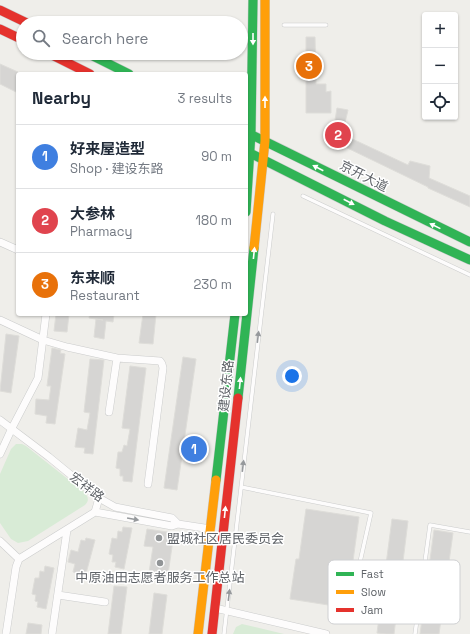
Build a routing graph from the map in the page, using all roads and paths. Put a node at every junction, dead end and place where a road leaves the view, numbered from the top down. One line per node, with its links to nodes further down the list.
1 (253, 0): 13 (main road, one-way to 13)
2 (265, 0): 14 (main road, 建设东路, one-way to 2)
3 (0, 10): 4 (main road)
4 (16, 18)
5 (284, 25): 6 (lane)
6 (326, 25)
7 (0, 29): 8 (main road)
8 (16, 37)
9 (62, 60): 11 (main road)
10 (101, 60): 12 (main road)
11 (86, 72)
12 (126, 72)
13 (249, 133): 14 (main road, 京开大道); 15 (main road)
14 (265, 141): 16 (main road, 建设东路); 20 (main road, 京开大道, one-way to 14)
15 (248, 152): 16 (main road)
16 (264, 160): 22 (main road, one-way to 22); 24 (main road, 建设东路, one-way to 16)
17 (303, 196): 23 (lane)
18 (273, 214): 36 (lane, one-way to 18)
19 (0, 242): 21 (street)
20 (470, 242)
21 (16, 249)
22 (470, 260)
23 (470, 275)
24 (248, 306)
25 (46, 316): 29 (street)
26 (235, 316): 40 (main road, 建设东路)
27 (247, 316): 49 (main road, 建设东路, one-way to 27)
28 (0, 320): 29 (street)
29 (43, 340): 30 (street); 33 (street)
30 (117, 358): 31 (street); 35 (street)
31 (109, 412)
32 (0, 420): 33 (street, 宏祥路)
33 (12, 428): 34 (street); 37 (street, 宏祥路)
34 (0, 454)
35 (148, 484)
36 (241, 487): 45 (lane); 50 (lane, one-way to 36)
37 (99, 498): 38 (street); 39 (street, 宏祥路)
38 (94, 512): 39 (street, one-way to 39); 41 (street)
39 (178, 524): 40 (street, 宏祥路)
40 (211, 528): 54 (main road, 建设东路)
41 (66, 530): 44 (street); 47 (street)
42 (470, 532): 46 (lane)
43 (0, 542): 44 (street)
44 (19, 559): 52 (street)
45 (360, 560)
46 (425, 560)
47 (58, 595): 48 (street); 53 (street)
48 (105, 602)
49 (215, 608): 50 (street); 55 (main road, 建设东路)
50 (227, 610): 56 (lane); 57 (street)
51 (416, 624): 58 (lane)
52 (6, 634)
53 (52, 634)
54 (198, 634)
55 (212, 634)
56 (224, 634)
57 (326, 634)
58 (415, 634)

